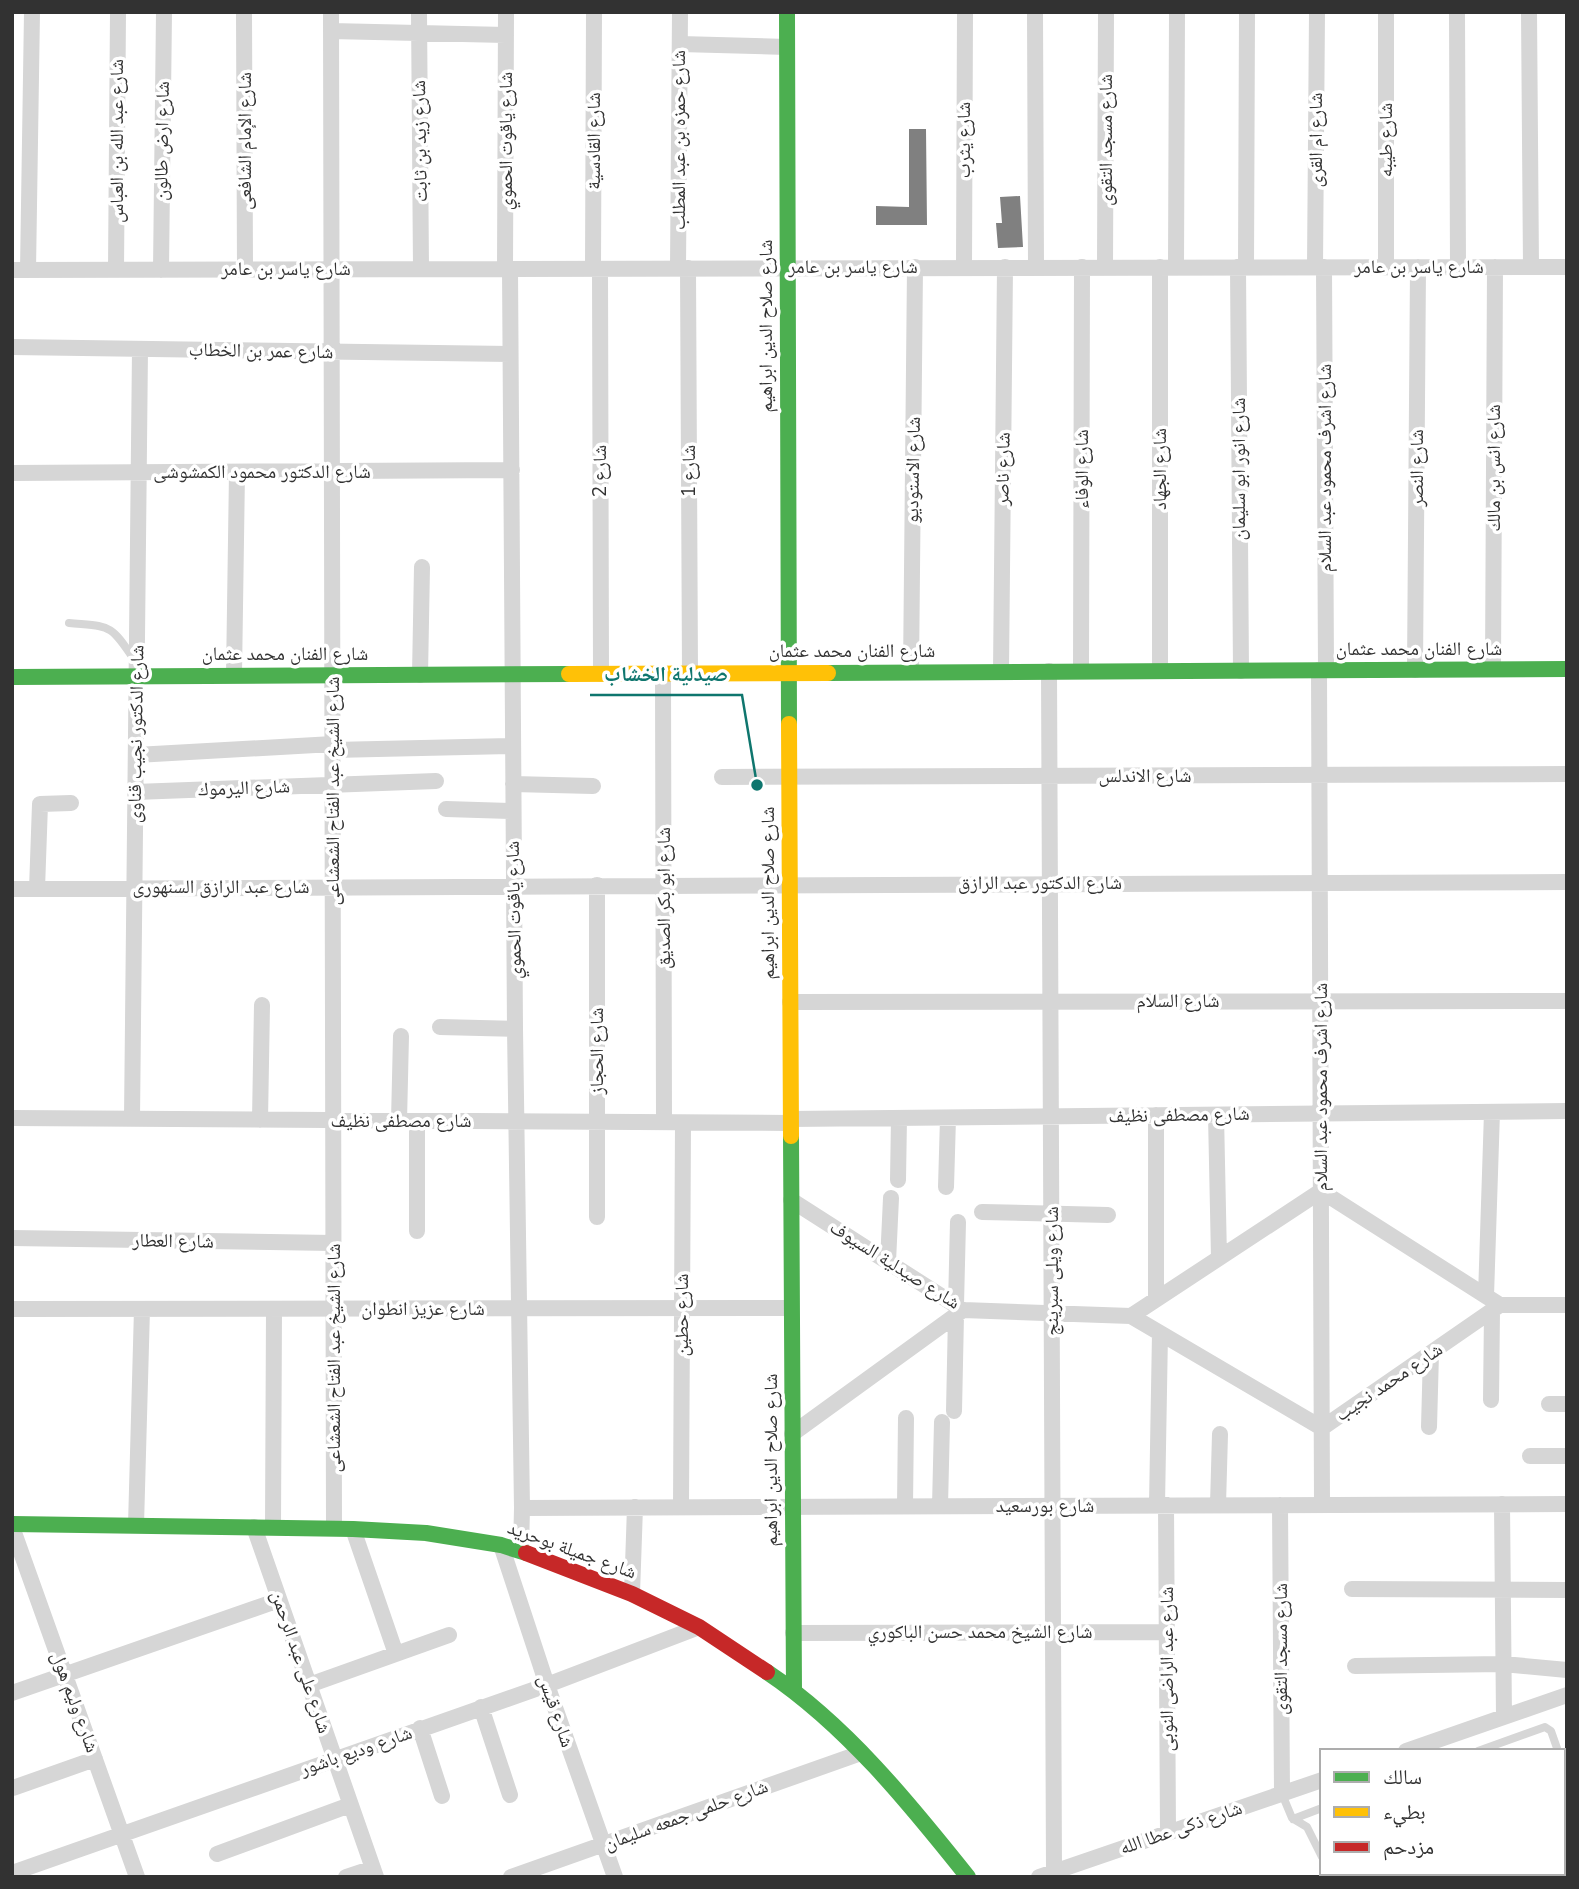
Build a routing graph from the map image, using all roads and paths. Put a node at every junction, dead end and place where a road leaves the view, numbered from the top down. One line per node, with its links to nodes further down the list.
1 (32, 12): 46 (street)
2 (118, 12): 47 (street, شارع عبد الله بن العباس)
3 (164, 12): 48 (street, شارع ارض طالون)
4 (244, 12): 49 (street, شارع الإمام الشافعى)
5 (331, 12): 20 (street, شارع الشيخ عبد الفتاح الشعشاعى)
6 (418, 12): 21 (street, شارع زيد بن ثابت)
7 (506, 12): 22 (street, شارع ياقوت الحموي)
8 (594, 12): 45 (street, شارع القادسية)
9 (680, 12): 23 (street, شارع حمزه بن عبد المطلب)
10 (787, 12): 24 (street, شارع صلاح الدين ابراهيم)
11 (964, 12): 26 (street, شارع يثرب)
12 (1035, 12): 28 (street)
13 (1106, 12): 30 (street, شارع مسجد التقوى)
14 (1177, 12): 31 (street, شارع الجهاد)
15 (1247, 12): 32 (street, شارع انور ابو سليمان)
16 (1317, 12): 33 (street, شارع ام القرى)
17 (1387, 12): 34 (street, شارع طيبه)
18 (1457, 12): 36 (street)
19 (1529, 12): 38 (street)
20 (331, 31): 21 (street); 42 (street, شارع الشيخ عبد الفتاح الشعشاعى)
21 (419, 33): 22 (street); 43 (street, شارع زيد بن ثابت)
22 (506, 35): 44 (street, شارع ياقوت الحموي)
23 (680, 44): 24 (street); 40 (street, شارع حمزه بن عبد المطلب)
24 (787, 47): 41 (street, شارع صلاح الدين ابراهيم)
25 (915, 267): 26 (street, شارع ياسر بن عامر); 41 (street, شارع ياسر بن عامر); 70 (street, شارع الاستوديو)
26 (964, 267): 27 (street, شارع ياسر بن عامر)
27 (1005, 267): 28 (street, شارع ياسر بن عامر); 71 (street, شارع ناصر)
28 (1036, 267): 29 (street, شارع ياسر بن عامر)
29 (1082, 267): 30 (street, شارع ياسر بن عامر); 67 (street, شارع الوفاء)
30 (1105, 267): 31 (street, شارع ياسر بن عامر)
31 (1168, 267): 32 (street, شارع ياسر بن عامر); 68 (street, شارع الجهاد)
32 (1242, 267): 33 (street, شارع ياسر بن عامر); 69 (street, شارع انور ابو سليمان)
33 (1320, 267): 34 (street, شارع ياسر بن عامر); 64 (street, شارع اشرف محمود عبد السلام)
34 (1386, 267): 35 (street, شارع ياسر بن عامر)
35 (1418, 267): 36 (street, شارع ياسر بن عامر); 65 (street, شارع النصر)
36 (1458, 267): 37 (street, شارع ياسر بن عامر)
37 (1495, 267): 38 (street, شارع ياسر بن عامر); 61 (street, شارع انس بن مالك)
38 (1531, 267): 39 (street, شارع ياسر بن عامر)
39 (1567, 267)
40 (683, 268): 41 (street, شارع ياسر بن عامر); 45 (street, شارع ياسر بن عامر); 73 (street, شارع 1)
41 (786, 268): 74 (street, شارع صلاح الدين ابراهيم)
42 (332, 269): 43 (street, شارع ياسر بن عامر); 49 (street, شارع ياسر بن عامر); 52 (street, شارع الشيخ عبد الفتاح الشعشاعى)
43 (421, 269): 44 (street, شارع ياسر بن عامر)
44 (507, 269): 45 (street, شارع ياسر بن عامر); 53 (street, شارع ياقوت الحموي)
45 (597, 269): 76 (street, شارع 2)
46 (20, 270): 47 (street, شارع ياسر بن عامر)
47 (116, 270): 48 (street, شارع ياسر بن عامر)
48 (161, 270): 49 (street, شارع ياسر بن عامر)
49 (245, 270)
50 (12, 347): 51 (street, شارع عمر بن الخطاب)
51 (140, 349): 52 (street, شارع عمر بن الخطاب); 56 (street, شارع الدكتور نجيب قناوى)
52 (332, 352): 53 (street, شارع عمر بن الخطاب); 55 (street, شارع الشيخ عبد الفتاح الشعشاعى)
53 (510, 355): 54 (street, شارع ياقوت الحموي)
54 (512, 470): 55 (street, شارع الدكتور محمود الكمشوشى); 75 (street, شارع ياقوت الحموي)
55 (332, 471): 57 (street, شارع الدكتور محمود الكمشوشى); 77 (street, شارع الشيخ عبد الفتاح الشعشاعى)
56 (139, 472): 57 (street, شارع الدكتور محمود الكمشوشى); 58 (street, شارع الدكتور محمود الكمشوشى); 63 (street, شارع الدكتور نجيب قناوى)
57 (237, 472): 79 (street)
58 (12, 473)
59 (422, 567): 78 (street)
60 (69, 623): 63 (lane)
61 (1493, 669): 62 (street, شارع الفنان محمد عثمان); 65 (street, شارع الفنان محمد عثمان)
62 (1567, 669)
63 (137, 670): 79 (street, شارع الفنان محمد عثمان); 80 (street, شارع الفنان محمد عثمان); 83 (street, شارع الدكتور نجيب قناوى)
64 (1323, 670): 65 (street, شارع الفنان محمد عثمان); 69 (street, شارع الفنان محمد عثمان); 85 (street, شارع اشرف محمود عبد السلام)
65 (1415, 670)
66 (1049, 671): 67 (street, شارع الفنان محمد عثمان); 71 (street, شارع الفنان محمد عثمان); 86 (street, شارع ويلى سبرينج)
67 (1081, 671): 68 (street, شارع الفنان محمد عثمان)
68 (1160, 671): 69 (street, شارع الفنان محمد عثمان)
69 (1241, 671)
70 (911, 672): 71 (street, شارع الفنان محمد عثمان); 74 (street, شارع الفنان محمد عثمان)
71 (1001, 672)
72 (663, 673): 73 (street, شارع الفنان محمد عثمان); 76 (street, شارع الفنان محمد عثمان); 103 (street, شارع ابو بكر الصديق)
73 (690, 673): 74 (street, شارع الفنان محمد عثمان)
74 (788, 673): 88 (street, شارع صلاح الدين ابراهيم)
75 (513, 674): 76 (street, شارع الفنان محمد عثمان); 78 (street, شارع الفنان محمد عثمان); 81 (street, شارع ياقوت الحموي)
76 (601, 674)
77 (332, 675): 78 (street, شارع الفنان محمد عثمان); 79 (street, شارع الفنان محمد عثمان); 82 (street, شارع الشيخ عبد الفتاح الشعشاعى)
78 (421, 675)
79 (234, 676)
80 (12, 677)
81 (513, 746): 82 (street); 90 (street, شارع ياقوت الحموي)
82 (333, 747): 83 (street); 91 (street, شارع الشيخ عبد الفتاح الشعشاعى)
83 (136, 755): 93 (street, شارع الدكتور نجيب قناوى)
84 (1567, 774): 85 (street, شارع الاندلس)
85 (1319, 775): 86 (street, شارع الاندلس); 99 (street, شارع اشرف محمود عبد السلام)
86 (1049, 776): 88 (street, شارع الاندلس); 98 (street, شارع ويلى سبرينج)
87 (722, 777): 88 (street, شارع الاندلس)
88 (789, 777): 100 (street, شارع صلاح الدين ابراهيم)
89 (436, 781): 91 (street, شارع اليرموك)
90 (513, 784): 92 (street); 96 (street, شارع ياقوت الحموي)
91 (333, 785): 93 (street, شارع اليرموك); 104 (street, شارع الشيخ عبد الفتاح الشعشاعى)
92 (593, 786)
93 (135, 792): 105 (street, شارع الدكتور نجيب قناوى)
94 (71, 803): 107 (street)
95 (446, 809): 96 (street)
96 (513, 811): 101 (street, شارع ياقوت الحموي)
97 (1567, 882): 99 (street, شارع الدكتور عبد الرازق)
98 (1050, 883): 99 (street, شارع الدكتور عبد الرازق); 100 (street, شارع الدكتور عبد الرازق); 111 (street, شارع ويلى سبرينج)
99 (1320, 883): 109 (street, شارع اشرف محمود عبد السلام)
100 (789, 884): 103 (street, شارع الدكتور عبد الرازق); 110 (street, شارع صلاح الدين ابراهيم)
101 (514, 885): 102 (street, شارع الدكتور عبد الرازق); 104 (street, شارع عبد الرازق السنهورى); 114 (street, شارع ياقوت الحموي)
102 (597, 885): 103 (street, شارع الدكتور عبد الرازق); 132 (street, شارع الحجاز)
103 (664, 885): 133 (street, شارع ابو بكر الصديق)
104 (333, 886): 105 (street, شارع عبد الرازق السنهورى); 127 (street, شارع الشيخ عبد الفتاح الشعشاعى)
105 (134, 888): 107 (street, شارع عبد الرازق السنهورى); 125 (street, شارع الدكتور نجيب قناوى)
106 (12, 889): 107 (street, شارع عبد الرازق السنهورى)
107 (37, 889)
108 (1567, 1000): 109 (street, شارع السلام)
109 (1320, 1001): 111 (street, شارع السلام); 118 (street, شارع اشرف محمود عبد السلام)
110 (790, 1002): 111 (street, شارع السلام); 130 (street, شارع صلاح الدين ابراهيم)
111 (1051, 1002): 121 (street, شارع ويلى سبرينج)
112 (262, 1005): 126 (street)
113 (440, 1027): 114 (street)
114 (515, 1029): 131 (street, شارع ياقوت الحموي)
115 (401, 1036): 128 (street)
116 (1567, 1111): 117 (street, شارع مصطفى نظيف)
117 (1492, 1112): 118 (street, شارع مصطفى نظيف); 150 (street)
118 (1321, 1114): 120 (street, شارع مصطفى نظيف); 137 (street, شارع اشرف محمود عبد السلام)
119 (1156, 1115): 120 (street, شارع مصطفى نظيف); 121 (street, شارع مصطفى نظيف); 151 (street)
120 (1216, 1115): 148 (street)
121 (1051, 1116): 124 (street, شارع مصطفى نظيف); 141 (street, شارع ويلى سبرينج)
122 (12, 1118): 125 (street, شارع مصطفى نظيف)
123 (899, 1118): 124 (street, شارع مصطفى نظيف); 130 (street, شارع مصطفى نظيف); 135 (street)
124 (948, 1118): 136 (street)
125 (132, 1119): 126 (street, شارع مصطفى نظيف)
126 (260, 1120): 127 (street, شارع مصطفى نظيف)
127 (333, 1120): 128 (street, شارع مصطفى نظيف); 147 (street, شارع الشيخ عبد الفتاح الشعشاعى)
128 (400, 1121): 129 (street, شارع مصطفى نظيف)
129 (417, 1121): 131 (street, شارع مصطفى نظيف); 145 (street)
130 (790, 1121): 134 (street, شارع مصطفى نظيف); 139 (street, شارع صلاح الدين ابراهيم)
131 (516, 1122): 132 (street, شارع مصطفى نظيف); 160 (street, شارع ياقوت الحموي)
132 (597, 1122): 133 (street, شارع مصطفى نظيف); 143 (street, شارع الحجاز)
133 (664, 1122): 134 (street, شارع مصطفى نظيف)
134 (683, 1123): 153 (street, شارع حطين)
135 (898, 1180)
136 (946, 1187)
137 (1321, 1191): 148 (street); 150 (street); 171 (street, شارع اشرف محمود عبد السلام)
138 (891, 1198): 149 (street)
139 (791, 1200): 149 (street, شارع صيدلية السيوف); 154 (street, شارع صلاح الدين ابراهيم)
140 (982, 1212): 141 (street)
141 (1052, 1214): 142 (street); 162 (street, شارع ويلى سبرينج)
142 (1108, 1215)
143 (597, 1217)
144 (958, 1222): 161 (street)
145 (417, 1231)
146 (12, 1238): 147 (street, شارع العطار)
147 (333, 1243): 159 (street, شارع الشيخ عبد الفتاح الشعشاعى)
148 (1219, 1258): 151 (street)
149 (888, 1262): 161 (street, شارع صيدلية السيوف)
150 (1486, 1296): 155 (street)
151 (1156, 1299): 163 (street)
152 (1567, 1305): 155 (street)
153 (682, 1308): 154 (street, شارع عزيز انطوان); 160 (street, شارع عزيز انطوان); 187 (street, شارع حطين)
154 (791, 1308): 172 (street, شارع صلاح الدين ابراهيم)
155 (1496, 1308): 165 (street, شارع محمد نجيب); 166 (street)
156 (12, 1309): 157 (street, شارع عزيز انطوان)
157 (142, 1309): 158 (street, شارع عزيز انطوان); 190 (street)
158 (274, 1309): 159 (street, شارع عزيز انطوان); 192 (street)
159 (334, 1309): 160 (street, شارع عزيز انطوان); 193 (street, شارع الشيخ عبد الفتاح الشعشاعى)
160 (519, 1309): 188 (street, شارع ياقوت الحموي)
161 (958, 1310): 162 (street, شارع صيدلية السيوف); 172 (street); 185 (street)
162 (1052, 1313): 163 (street, شارع صيدلية السيوف); 179 (street, شارع ويلى سبرينج)
163 (1131, 1316): 164 (street, شارع محمد نجيب)
164 (1160, 1333): 171 (street, شارع محمد نجيب); 180 (street, شارع عبد الراضى النوبى)
165 (1431, 1353): 170 (street); 171 (street, شارع محمد نجيب)
166 (1491, 1400)
167 (1549, 1404): 168 (street)
168 (1567, 1404)
169 (906, 1419): 184 (street)
170 (1429, 1427)
171 (1322, 1428): 182 (street, شارع اشرف محمود عبد السلام)
172 (792, 1434): 183 (street, شارع صلاح الدين ابراهيم)
173 (1220, 1434): 181 (street)
174 (1530, 1456): 175 (street)
175 (1567, 1456)
176 (1567, 1503): 178 (street, شارع بورسعيد)
177 (1280, 1504): 181 (street, شارع بورسعيد); 182 (street, شارع بورسعيد); 228 (street, شارع مسجد التقوى)
178 (1502, 1504): 182 (street, شارع بورسعيد); 198 (street)
179 (1053, 1505): 180 (street, شارع بورسعيد); 185 (street, شارع بورسعيد); 203 (street, شارع ويلى سبرينج)
180 (1162, 1505): 181 (street, شارع بورسعيد); 204 (street, شارع عبد الراضى النوبى)
181 (1218, 1505)
182 (1322, 1505)
183 (792, 1506): 184 (street, شارع بورسعيد); 187 (street, شارع بورسعيد); 205 (street, شارع صلاح الدين ابراهيم)
184 (905, 1506): 185 (street, شارع بورسعيد)
185 (940, 1506)
186 (635, 1507): 187 (street, شارع بورسعيد); 188 (street, شارع بورسعيد); 200 (street)
187 (681, 1507)
188 (522, 1508): 196 (street, شارع ياقوت الحموي)
189 (12, 1525): 190 (street, شارع جميلة بوحريد); 211 (street, شارع وليم هول)
190 (136, 1525): 191 (street, شارع جميلة بوحريد)
191 (254, 1527): 192 (street, شارع جميلة بوحريد); 201 (street, شارع على عبد الرحمن)
192 (273, 1527): 193 (street, شارع جميلة بوحريد)
193 (334, 1528): 194 (street, شارع جميلة بوحريد)
194 (353, 1529): 195 (street, شارع جميلة بوحريد); 207 (street)
195 (501, 1545): 196 (street, شارع جميلة بوحريد); 213 (street, شارع قيس)
196 (521, 1550): 200 (street, شارع جميلة بوحريد)
197 (1352, 1589): 198 (street)
198 (1503, 1589): 199 (street); 208 (street)
199 (1567, 1590)
200 (632, 1594): 202 (street, شارع جميلة بوحريد)
201 (279, 1600): 211 (street); 212 (street, شارع على عبد الرحمن)
202 (699, 1627): 213 (street, شارع وديع باشور); 214 (street, شارع جميلة بوحريد)
203 (1054, 1632): 204 (street, شارع الشيخ محمد حسن الباكوري); 205 (street, شارع الشيخ محمد حسن الباكوري); 241 (street, شارع ويلى سبرينج)
204 (1167, 1632): 235 (street, شارع عبد الراضى النوبى)
205 (793, 1633): 214 (street, شارع صلاح الدين ابراهيم)
206 (449, 1635): 207 (street)
207 (396, 1654): 212 (street)
208 (1503, 1664): 209 (street); 210 (street); 218 (street)
209 (1355, 1666)
210 (1567, 1670)
211 (65, 1675): 215 (street); 224 (street, شارع وليم هول)
212 (309, 1685): 225 (street, شارع على عبد الرحمن)
213 (547, 1685): 217 (street, شارع وديع باشور); 236 (street, شارع قيس)
214 (794, 1690): 223 (street, شارع جميلة بوحريد)
215 (12, 1693)
216 (1567, 1695): 218 (street)
217 (481, 1707): 219 (street, شارع وديع باشور); 229 (street)
218 (1504, 1717): 220 (street)
219 (421, 1728): 225 (street, شارع وديع باشور); 230 (street)
220 (1412, 1749)
221 (1484, 1749): 222 (lane)
222 (1557, 1749)
223 (861, 1754): 236 (street, شارع حلمى جمعه سليمان); 246 (street, شارع جميلة بوحريد)
224 (96, 1759): 227 (street); 234 (street, شارع وليم هول)
225 (334, 1759): 231 (street, شارع على عبد الرحمن); 234 (street, شارع وديع باشور)
226 (1320, 1781): 228 (street, شارع ذكى عطا الله)
227 (13, 1788)
228 (1282, 1793): 233 (lane); 235 (street, شارع ذكى عطا الله)
229 (510, 1795)
230 (442, 1796)
231 (351, 1805): 238 (street); 239 (street, شارع على عبد الرحمن)
232 (1320, 1809): 233 (lane)
233 (1293, 1819): 237 (lane)
234 (122, 1833): 240 (street, شارع وديع باشور); 242 (street, شارع وليم هول)
235 (1168, 1833): 241 (street, شارع ذكى عطا الله)
236 (604, 1845): 244 (street, شارع حلمى جمعه سليمان); 245 (street, شارع قيس)
237 (1320, 1853)
238 (217, 1854)
239 (374, 1872): 243 (street)
240 (12, 1873)
241 (1047, 1874)
242 (137, 1877)
243 (346, 1877)
244 (511, 1877)
245 (615, 1877)
246 (968, 1877)

